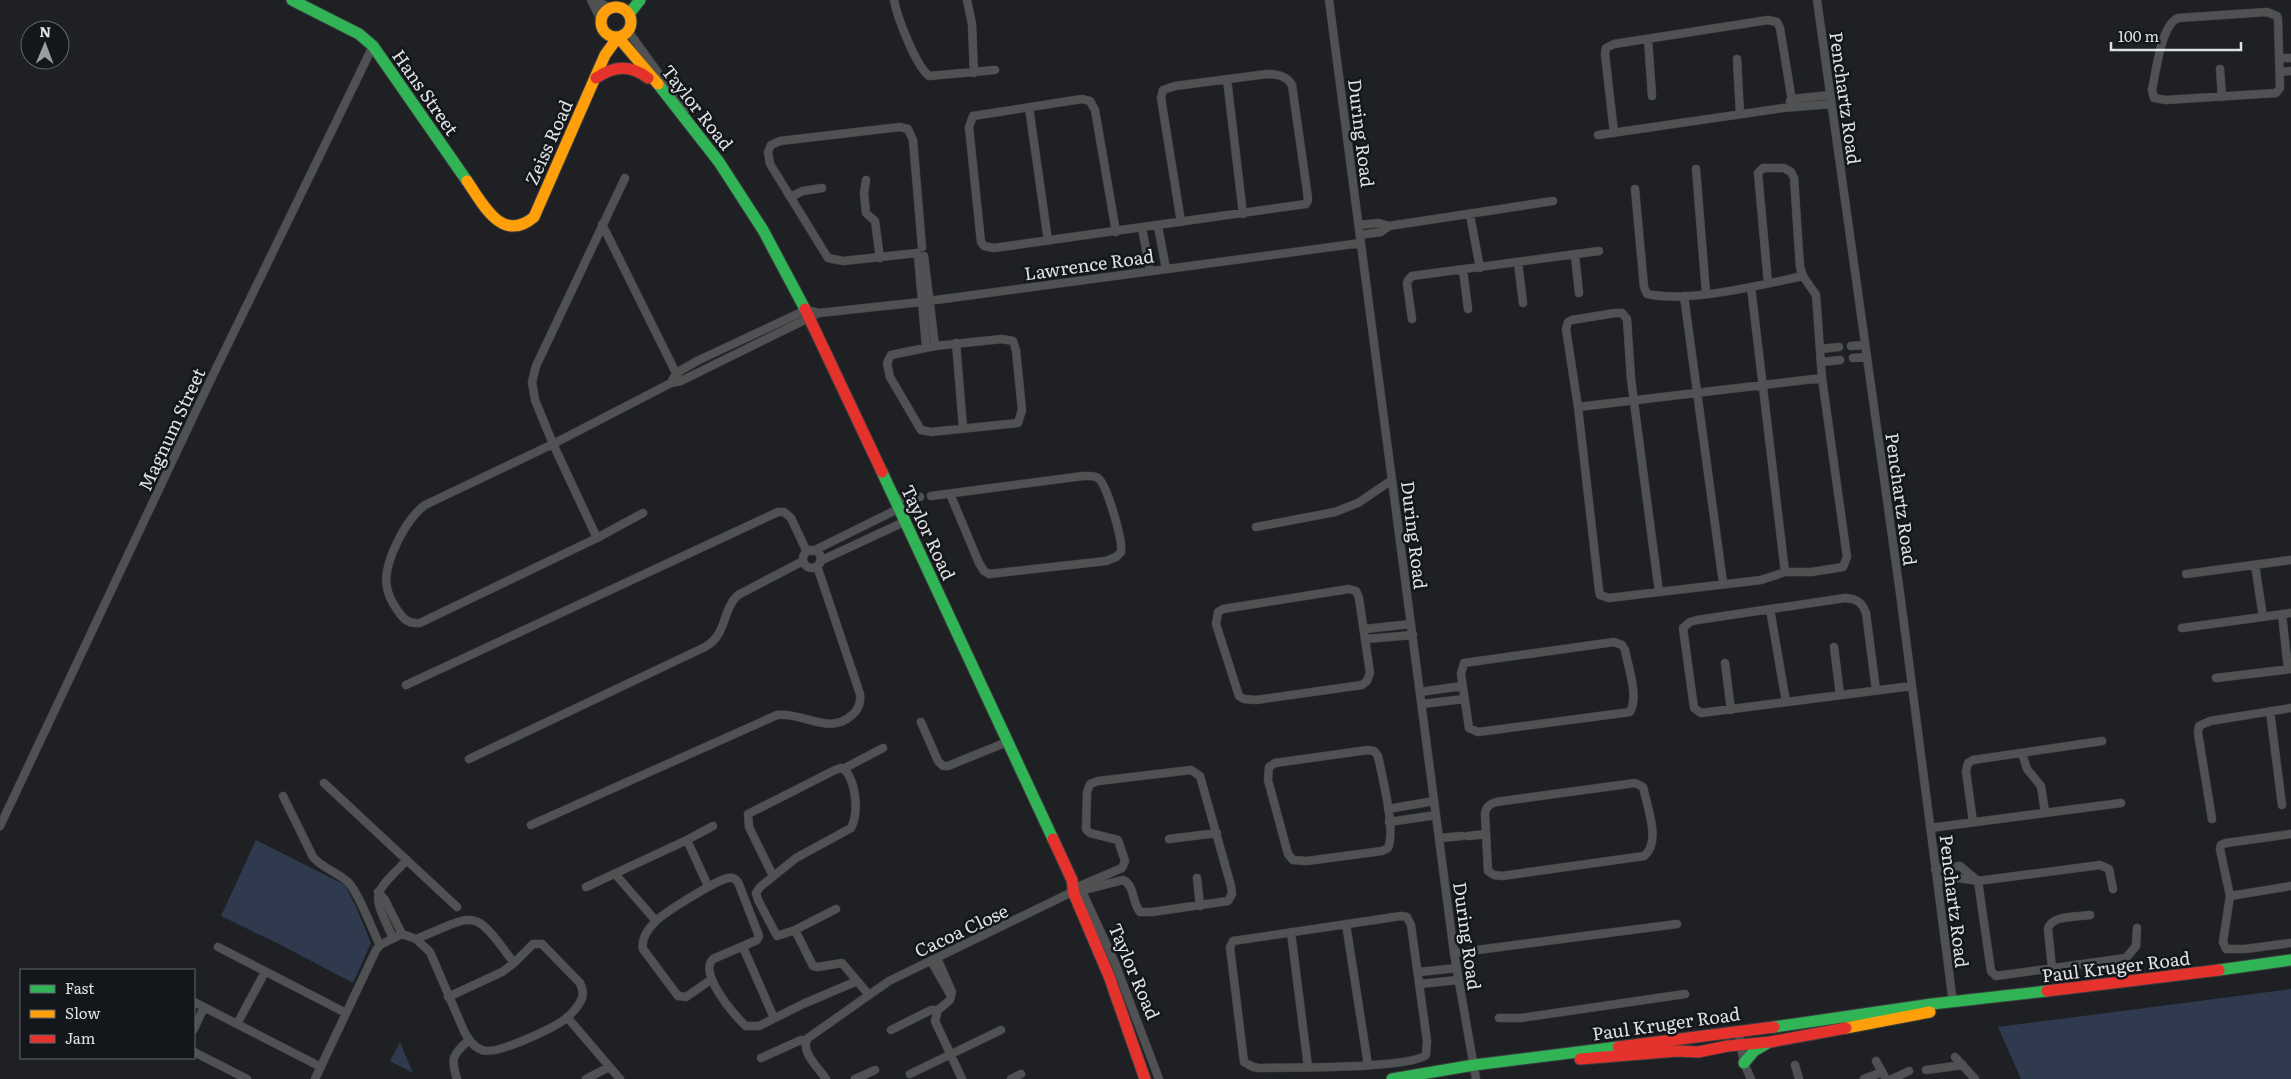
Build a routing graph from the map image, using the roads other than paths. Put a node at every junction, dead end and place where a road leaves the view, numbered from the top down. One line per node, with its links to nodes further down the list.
1 (292, 0): 16 (street, Hans Street)
2 (591, 0): 12 (street)
3 (596, 0): 10 (street)
4 (632, 0): 11 (street)
5 (640, 0): 11 (street)
6 (894, 0): 24 (street)
7 (967, 0): 24 (street)
8 (1329, 0): 51 (street, During Road)
9 (1817, 0): 28 (street, Penchartz Road)
10 (610, 8): 11 (street); 12 (street)
11 (625, 11): 13 (street)
12 (602, 25): 14 (street); 17 (street, Zeiss Road)
13 (628, 31): 14 (street); 45 (street, Taylor Road)
14 (618, 37): 17 (street, Zeiss Road); 31 (street, Taylor Road)
15 (1648, 39): 29 (street); 32 (street); 36 (street)
16 (373, 46): 53 (street, Hans Street); 161 (street, Magnum Street)
17 (605, 55): 26 (street, Zeiss Road)
18 (2280, 58): 19 (street); 25 (street); 30 (street)
19 (2291, 58)
20 (1737, 59): 35 (street)
21 (2220, 69): 30 (street)
22 (995, 70): 24 (street)
23 (2291, 71): 25 (street)
24 (974, 72)
25 (2280, 72): 30 (street)
26 (596, 78): 31 (street); 53 (street, Zeiss Road)
27 (1227, 79): 46 (street); 46 (street); 48 (street)
28 (1830, 95): 32 (street); 33 (street, Penchartz Road)
29 (1652, 96)
30 (2222, 97)
31 (668, 99): 45 (street, Taylor Road)
32 (1792, 103): 33 (street); 35 (street)
33 (1831, 104): 79 (street, Penchartz Road)
34 (1029, 107): 55 (street); 57 (street); 57 (street)
35 (1740, 114): 36 (street)
36 (1614, 133): 37 (street)
37 (1598, 135)
38 (1696, 169): 70 (street)
39 (625, 178): 49 (street)
40 (866, 180): 61 (street)
41 (822, 188): 43 (street)
42 (1635, 188): 72 (street)
43 (790, 197): 59 (street); 61 (street)
44 (1553, 201): 47 (street)
45 (746, 203): 76 (street, Taylor Road)
46 (1243, 214): 48 (street)
47 (1470, 215): 52 (street); 63 (street)
48 (1181, 222): 50 (street)
49 (602, 224): 89 (street); 98 (street)
50 (1158, 226): 54 (street); 64 (street)
51 (1359, 226): 52 (street); 56 (street, During Road)
52 (1389, 226): 56 (street, Lawrence Road)
53 (510, 227)
54 (1142, 228): 55 (street); 66 (street)
55 (1116, 232): 57 (street)
56 (1361, 239): 64 (street, Lawrence Road); 99 (street, During Road)
57 (1048, 241)
58 (1599, 251): 60 (street)
59 (920, 253): 61 (street); 73 (street)
60 (1575, 254): 62 (street); 71 (street)
61 (880, 258)
62 (1518, 263): 63 (street); 74 (street)
63 (1480, 268): 65 (street)
64 (1166, 269): 66 (street, Lawrence Road)
65 (1463, 270): 75 (street); 77 (street)
66 (1150, 271): 73 (street, Lawrence Road)
67 (1803, 276): 68 (street); 68 (street); 84 (street)
68 (1768, 283): 69 (street)
69 (1751, 287): 70 (street); 93 (street)
70 (1706, 292): 72 (street)
71 (1579, 293)
72 (1684, 296): 94 (street)
73 (925, 301): 76 (street, Lawrence Road); 80 (street); 82 (street)
74 (1523, 303)
75 (1468, 309)
76 (812, 314): 89 (street); 91 (street); 103 (street, Taylor Road)
77 (1412, 319)
78 (956, 344): 80 (street); 97 (street); 97 (street)
79 (1865, 344): 81 (street); 85 (street, Penchartz Road)
80 (935, 346): 82 (street)
81 (1851, 346)
82 (926, 347): 97 (street)
83 (1838, 347): 84 (street)
84 (1821, 349): 88 (street)
85 (1866, 357): 86 (street); 132 (street, Penchartz Road)
86 (1853, 358)
87 (1840, 360): 88 (street)
88 (1822, 362): 90 (street)
89 (676, 373): 91 (street); 92 (street)
90 (1822, 378): 93 (street); 113 (street)
91 (681, 381): 92 (street)
92 (671, 383): 98 (street)
93 (1762, 385): 94 (street); 113 (street)
94 (1698, 393): 95 (street); 115 (street)
95 (1635, 400): 96 (street); 96 (street); 116 (street)
96 (1578, 407): 116 (street)
97 (963, 428)
98 (553, 444): 107 (street); 107 (street)
99 (1392, 480): 106 (street); 121 (street, During Road)
100 (950, 494): 100 (street); 101 (street)
101 (931, 496)
102 (920, 497): 103 (street)
103 (896, 504): 105 (street, Taylor Road); 108 (street)
104 (643, 513): 107 (street)
105 (904, 522): 111 (street); 144 (street, Taylor Road)
106 (1256, 527)
107 (597, 538)
108 (810, 551): 110 (street); 111 (street); 130 (street)
109 (2291, 560): 112 (street)
110 (803, 561): 111 (street); 147 (street)
111 (819, 564): 160 (street)
112 (2255, 565): 114 (street); 120 (street)
113 (1785, 572): 115 (street)
114 (2186, 574)
115 (1724, 583): 116 (street)
116 (1659, 592)
117 (1770, 609): 133 (street); 137 (street); 140 (street)
118 (2291, 613): 119 (street)
119 (2282, 614): 120 (street); 128 (street)
120 (2263, 617): 122 (street)
121 (1411, 624): 123 (street); 124 (street, During Road)
122 (2182, 628)
123 (1364, 629): 125 (street); 125 (street)
124 (1413, 635): 125 (street); 134 (street, During Road)
125 (1366, 640)
126 (1834, 647): 135 (street)
127 (1724, 663): 140 (street)
128 (2290, 669): 129 (street)
129 (2216, 678)
130 (406, 686)
131 (1462, 686): 134 (street); 136 (street); 136 (street)
132 (1912, 686): 133 (street); 163 (street, Penchartz Road)
133 (1876, 690): 135 (street)
134 (1420, 692): 138 (street, During Road)
135 (1840, 695): 137 (street)
136 (1464, 699): 138 (street)
137 (1786, 702): 140 (street)
138 (1422, 704): 151 (street, During Road)
139 (2291, 708): 141 (street)
140 (1731, 710)
141 (2270, 711): 153 (street); 157 (street)
142 (922, 722): 144 (street)
143 (2102, 741): 146 (street)
144 (1007, 742): 180 (street, Taylor Road)
145 (883, 748): 148 (street)
146 (2022, 753): 155 (street); 159 (street)
147 (469, 759)
148 (844, 769): 173 (street); 173 (street)
149 (324, 783): 170 (street)
150 (282, 796): 198 (street)
151 (1434, 801): 154 (street); 156 (street, During Road)
152 (2121, 803): 155 (street)
153 (2282, 805)
154 (1388, 808): 158 (street); 158 (street)
155 (2045, 812): 159 (street)
156 (1436, 815): 158 (street); 167 (street, During Road)
157 (2212, 819)
158 (1389, 822)
159 (1973, 822): 163 (street)
160 (531, 825)
161 (0, 826)
162 (712, 826): 169 (street)
163 (1930, 828): 171 (street, Penchartz Road)
164 (1217, 833): 168 (street); 180 (street); 185 (street)
165 (1486, 834): 165 (street); 167 (street)
166 (2291, 834): 183 (street)
167 (1440, 838): 201 (street, During Road)
168 (1168, 839)
169 (687, 840): 172 (street); 177 (street)
170 (407, 860): 182 (street); 184 (street)
171 (1936, 869): 175 (street, Penchartz Road); 176 (street)
172 (616, 875): 179 (street); 188 (street)
173 (773, 876): 192 (street)
174 (1197, 878): 185 (street)
175 (1937, 881): 176 (street); 217 (street, Penchartz Road)
176 (1978, 881): 181 (street); 206 (street)
177 (708, 886): 188 (street); 200 (street)
178 (2291, 886): 183 (street)
179 (586, 887)
180 (1075, 889): 185 (street); 202 (street, Cacoa Close); 263 (street, Taylor Road); 264 (street, Taylor Road)
181 (2113, 889)
182 (378, 892): 194 (street); 195 (street)
183 (2230, 896): 197 (street)
184 (457, 906)
185 (1200, 906)
186 (836, 909): 192 (street)
187 (2090, 915): 206 (street)
188 (656, 921): 209 (street)
189 (1346, 924): 193 (street); 208 (street); 239 (street)
190 (1676, 924): 201 (street)
191 (2137, 928): 206 (street)
192 (795, 930): 211 (street)
193 (1291, 932): 243 (street); 243 (street)
194 (402, 934): 195 (street); 196 (street)
195 (393, 938): 198 (street)
196 (416, 939): 204 (street); 215 (street)
197 (2291, 943)
198 (380, 946): 220 (street)
199 (218, 947): 207 (street)
200 (743, 947): 209 (street); 222 (street)
201 (1454, 953): 205 (street, During Road)
202 (934, 960): 214 (street, Cacoa Close); 219 (street)
203 (2291, 960): 217 (street, Paul Kruger Road)
204 (514, 963): 215 (street); 221 (street)
205 (1457, 968): 208 (street); 210 (street, During Road)
206 (2052, 968)
207 (265, 972): 220 (street); 224 (street)
208 (1419, 972): 212 (street)
209 (712, 979): 222 (street)
210 (1458, 980): 212 (street); 249 (street, During Road)
211 (857, 981): 214 (street); 222 (street)
212 (1420, 984): 239 (street)
213 (1685, 994): 223 (street)
214 (869, 995): 230 (street, Cacoa Close)
215 (448, 997): 229 (street)
216 (195, 1003): 218 (street)
217 (1949, 1004): 228 (street, Paul Kruger Road); 231 (street, Paul Kruger Road)
218 (204, 1008): 224 (street); 225 (street)
219 (938, 1010): 226 (street); 234 (street)
220 (346, 1013): 242 (street)
221 (567, 1017): 229 (street); 244 (street)
222 (774, 1018)
223 (1499, 1018)
224 (237, 1024): 242 (street)
225 (195, 1027)
226 (891, 1030)
227 (1002, 1030): 234 (street)
228 (1738, 1030): 232 (street); 249 (street, Paul Kruger Road)
229 (469, 1040): 256 (street)
230 (806, 1040): 236 (street, Cacoa Close); 259 (street)
231 (1770, 1042): 232 (street, Paul Kruger Road); 238 (street)
232 (1740, 1046): 238 (street); 249 (street, Paul Kruger Road)
233 (195, 1053): 247 (street)
234 (951, 1055): 250 (street); 261 (street)
235 (1955, 1057): 241 (street)
236 (761, 1058)
237 (1876, 1061): 252 (street)
238 (1744, 1063): 267 (street)
239 (1368, 1065): 243 (street)
240 (1796, 1065): 268 (street)
241 (1963, 1065): 246 (street); 271 (street)
242 (321, 1067): 255 (street)
243 (1308, 1067)
244 (609, 1068): 257 (street); 258 (street)
245 (875, 1070): 260 (street)
246 (1926, 1070)
247 (231, 1071): 253 (street); 254 (street)
248 (1908, 1071): 270 (street)
249 (1475, 1072): 265 (street, Paul Kruger Road); 266 (street, Paul Kruger Road)
250 (910, 1074)
251 (1021, 1074): 262 (street)
252 (1884, 1076): 269 (street)
253 (227, 1079)
254 (247, 1079)
255 (316, 1079)
256 (457, 1079)
257 (586, 1079)
258 (620, 1079)
259 (826, 1079)
260 (855, 1079)
261 (962, 1079)
262 (1011, 1079)
263 (1145, 1079)
264 (1160, 1079)
265 (1392, 1079)
266 (1436, 1079)
267 (1751, 1079)
268 (1799, 1079)
269 (1864, 1079)
270 (1892, 1079)
271 (1975, 1079)

